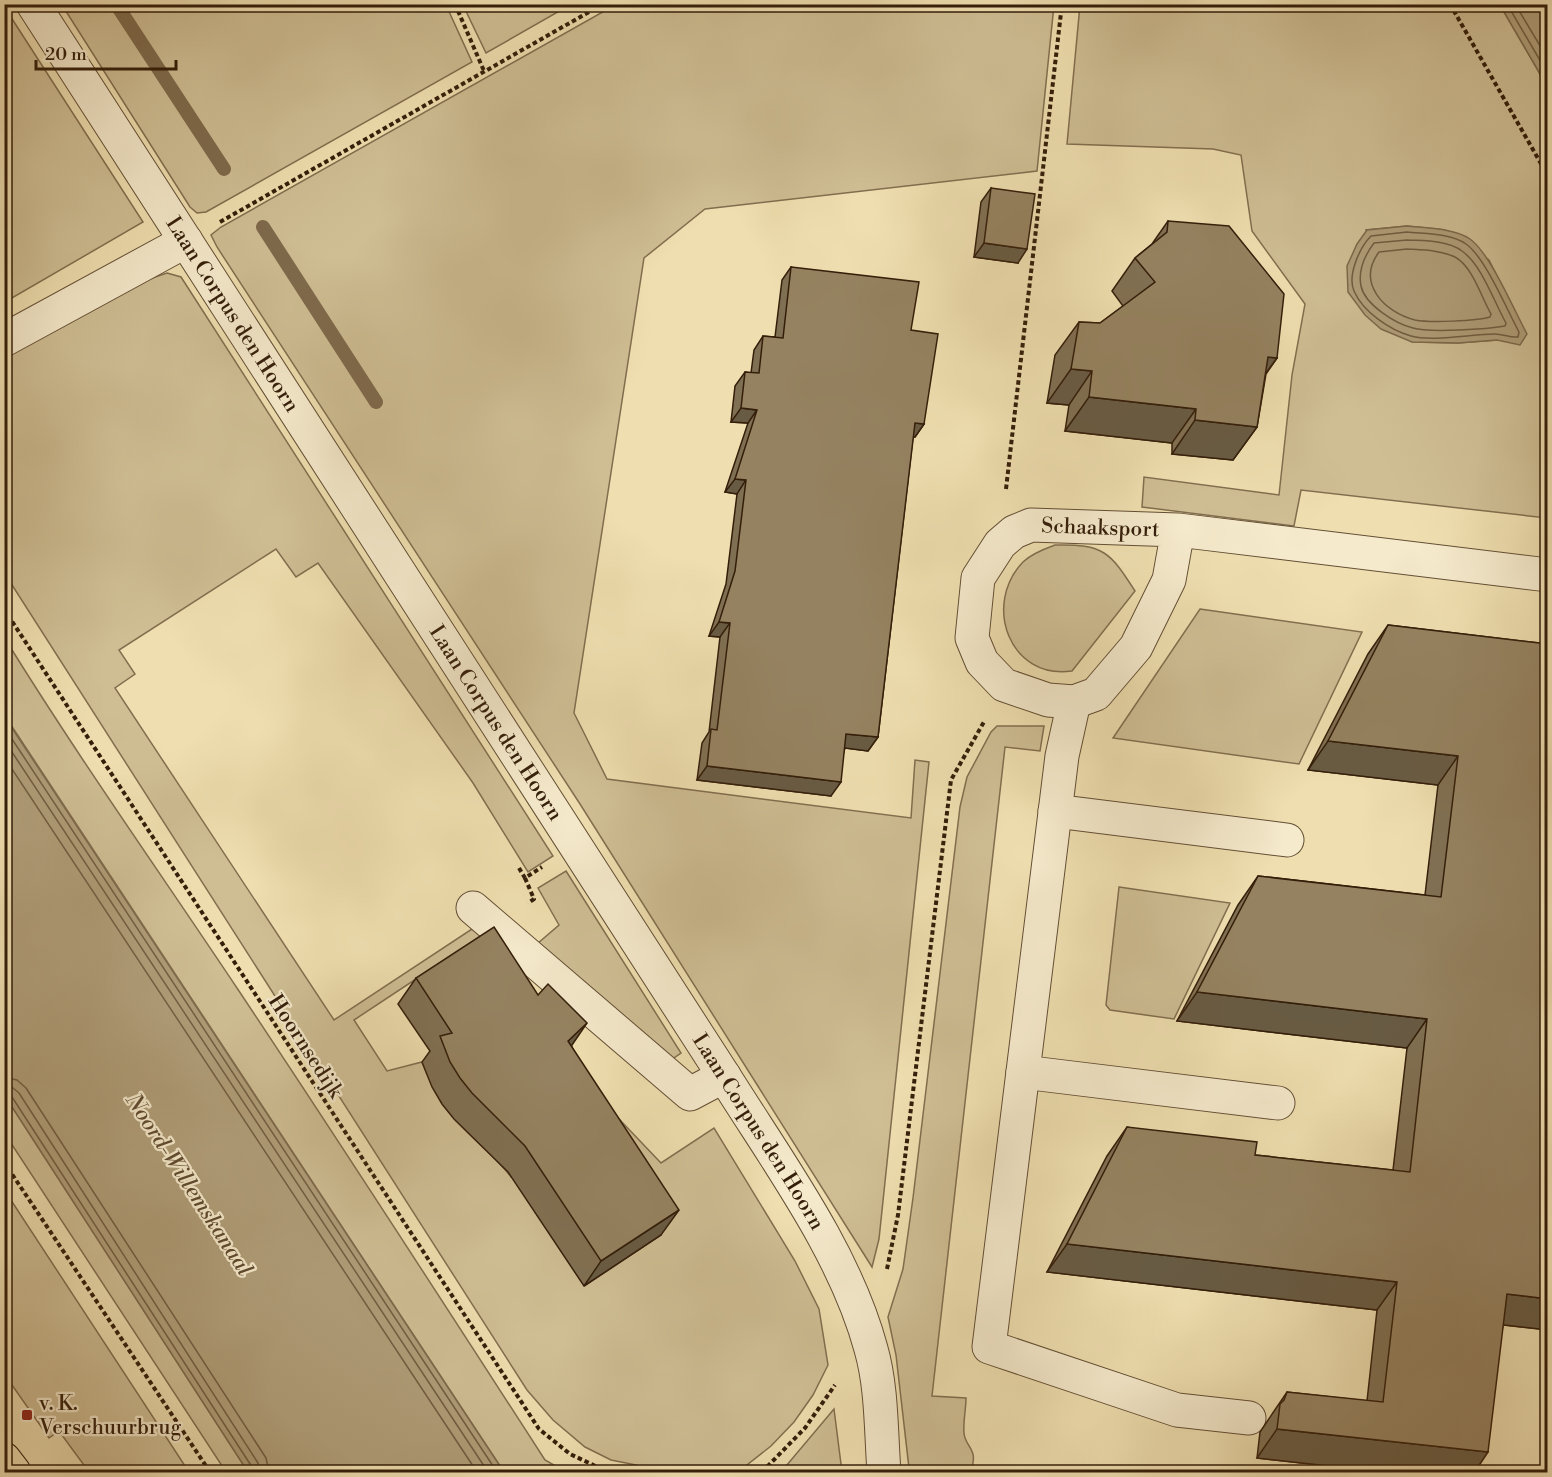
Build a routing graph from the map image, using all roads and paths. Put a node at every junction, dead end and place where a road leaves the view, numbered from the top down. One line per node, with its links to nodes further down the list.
1 (33, 4): 8 (street, Laan Corpus den Hoorn)
2 (455, 4): 6 (path)
3 (603, 4): 6 (path)
4 (1062, 4): 11 (path)
5 (1450, 4): 7 (path)
6 (484, 71): 8 (path)
7 (1548, 176)
8 (186, 242): 9 (street); 20 (street, Laan Corpus den Hoorn)
9 (4, 340)
10 (1178, 530): 11 (street, Schaaksport); 12 (street, Schaaksport); 15 (street, Schaaksport)
11 (1000, 544): 14 (street, Schaaksport)
12 (1548, 575)
13 (4, 609): 28 (path, Hoornsedijk)
14 (1005, 685): 15 (street, Schaaksport); 23 (path)
15 (1074, 702): 16 (street)
16 (1055, 811): 17 (street); 19 (street)
17 (1287, 840)
18 (473, 908): 20 (street)
19 (1023, 1072): 21 (street); 24 (street)
20 (724, 1076): 23 (street, Laan Corpus den Hoorn)
21 (1278, 1103)
22 (4, 1162): 27 (path)
23 (865, 1330): 29 (path); 30 (street, Laan Corpus den Hoorn)
24 (1249, 1418)
25 (4, 1459): 26 (highway)
26 (14, 1473)
27 (210, 1473)
28 (608, 1473)
29 (762, 1473)
30 (885, 1473)

